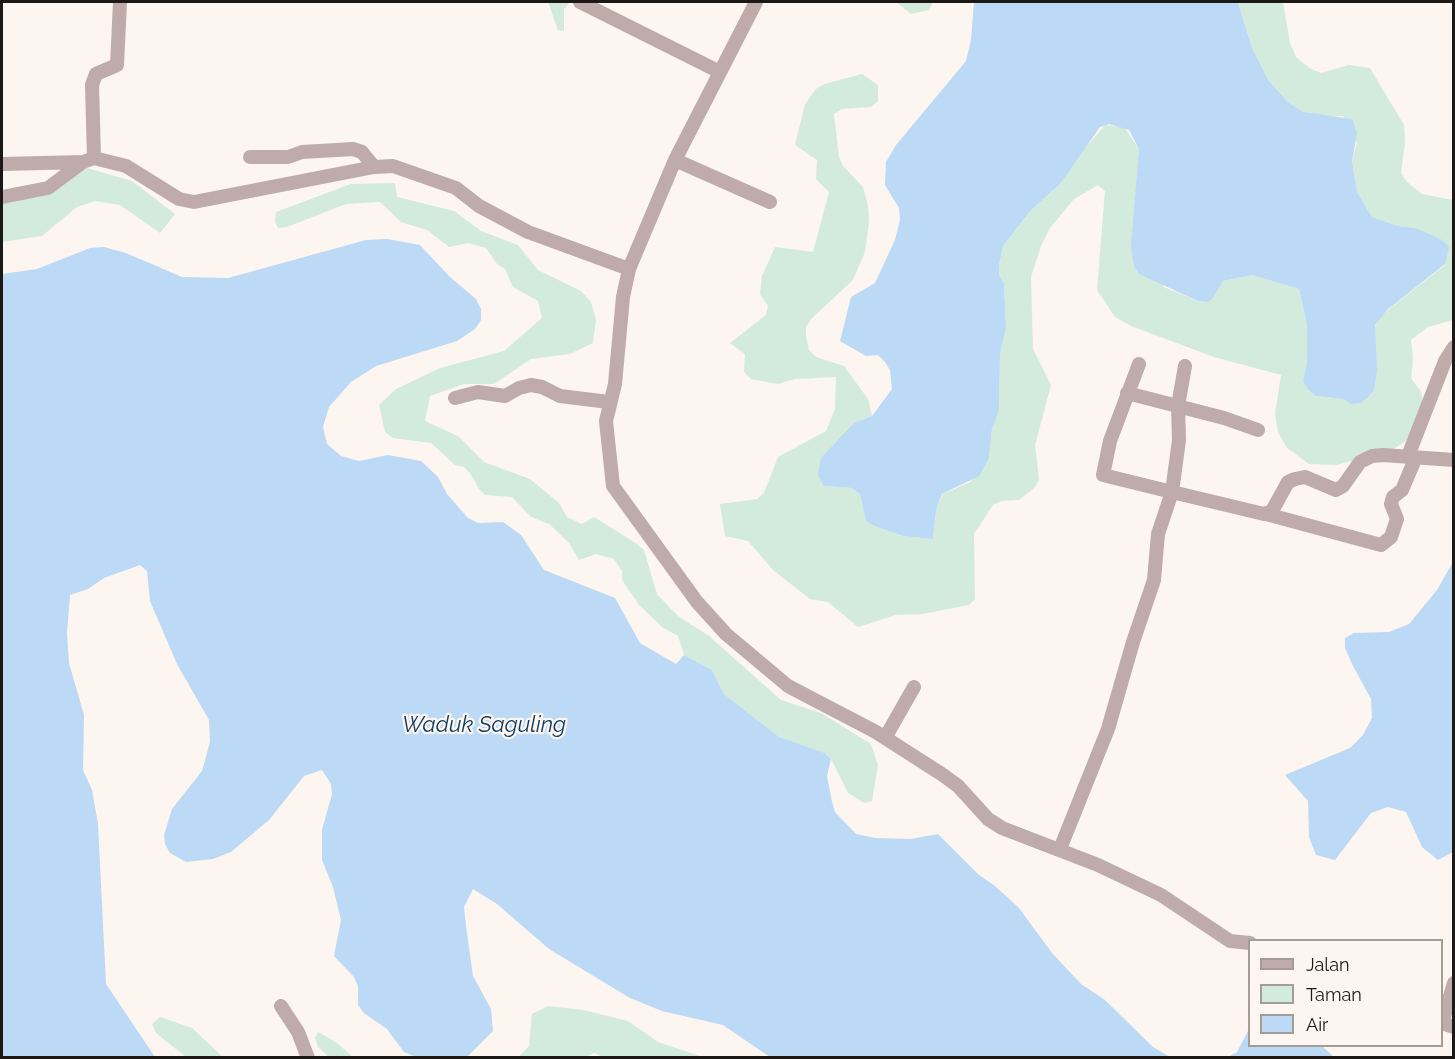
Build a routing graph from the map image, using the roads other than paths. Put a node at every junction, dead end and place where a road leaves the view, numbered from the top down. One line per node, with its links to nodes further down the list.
1 (120, 2): 6 (street)
2 (580, 2): 4 (street)
3 (756, 2): 4 (street)
4 (720, 72): 7 (street)
5 (250, 157): 9 (street)
6 (88, 160): 8 (street); 9 (street); 10 (street)
7 (675, 160): 11 (street); 12 (street)
8 (2, 164)
9 (374, 167): 12 (street)
10 (2, 197)
11 (770, 202)
12 (629, 268): 18 (street)
13 (1454, 347): 21 (street)
14 (1139, 364): 16 (street)
15 (1185, 366): 19 (street)
16 (1127, 393): 19 (street); 23 (street)
17 (455, 398): 18 (street)
18 (609, 402): 26 (street)
19 (1178, 406): 20 (street); 23 (street)
20 (1258, 430)
21 (1412, 456): 22 (street); 24 (street); 24 (street)
22 (1454, 460)
23 (1172, 492): 24 (street); 27 (street)
24 (1266, 514)
25 (914, 687): 26 (street)
26 (885, 738): 27 (street)
27 (1060, 849): 28 (street)
28 (1248, 944)
29 (1454, 983): 31 (street)
30 (280, 1006): 32 (street)
31 (1443, 1020)
32 (308, 1058)

